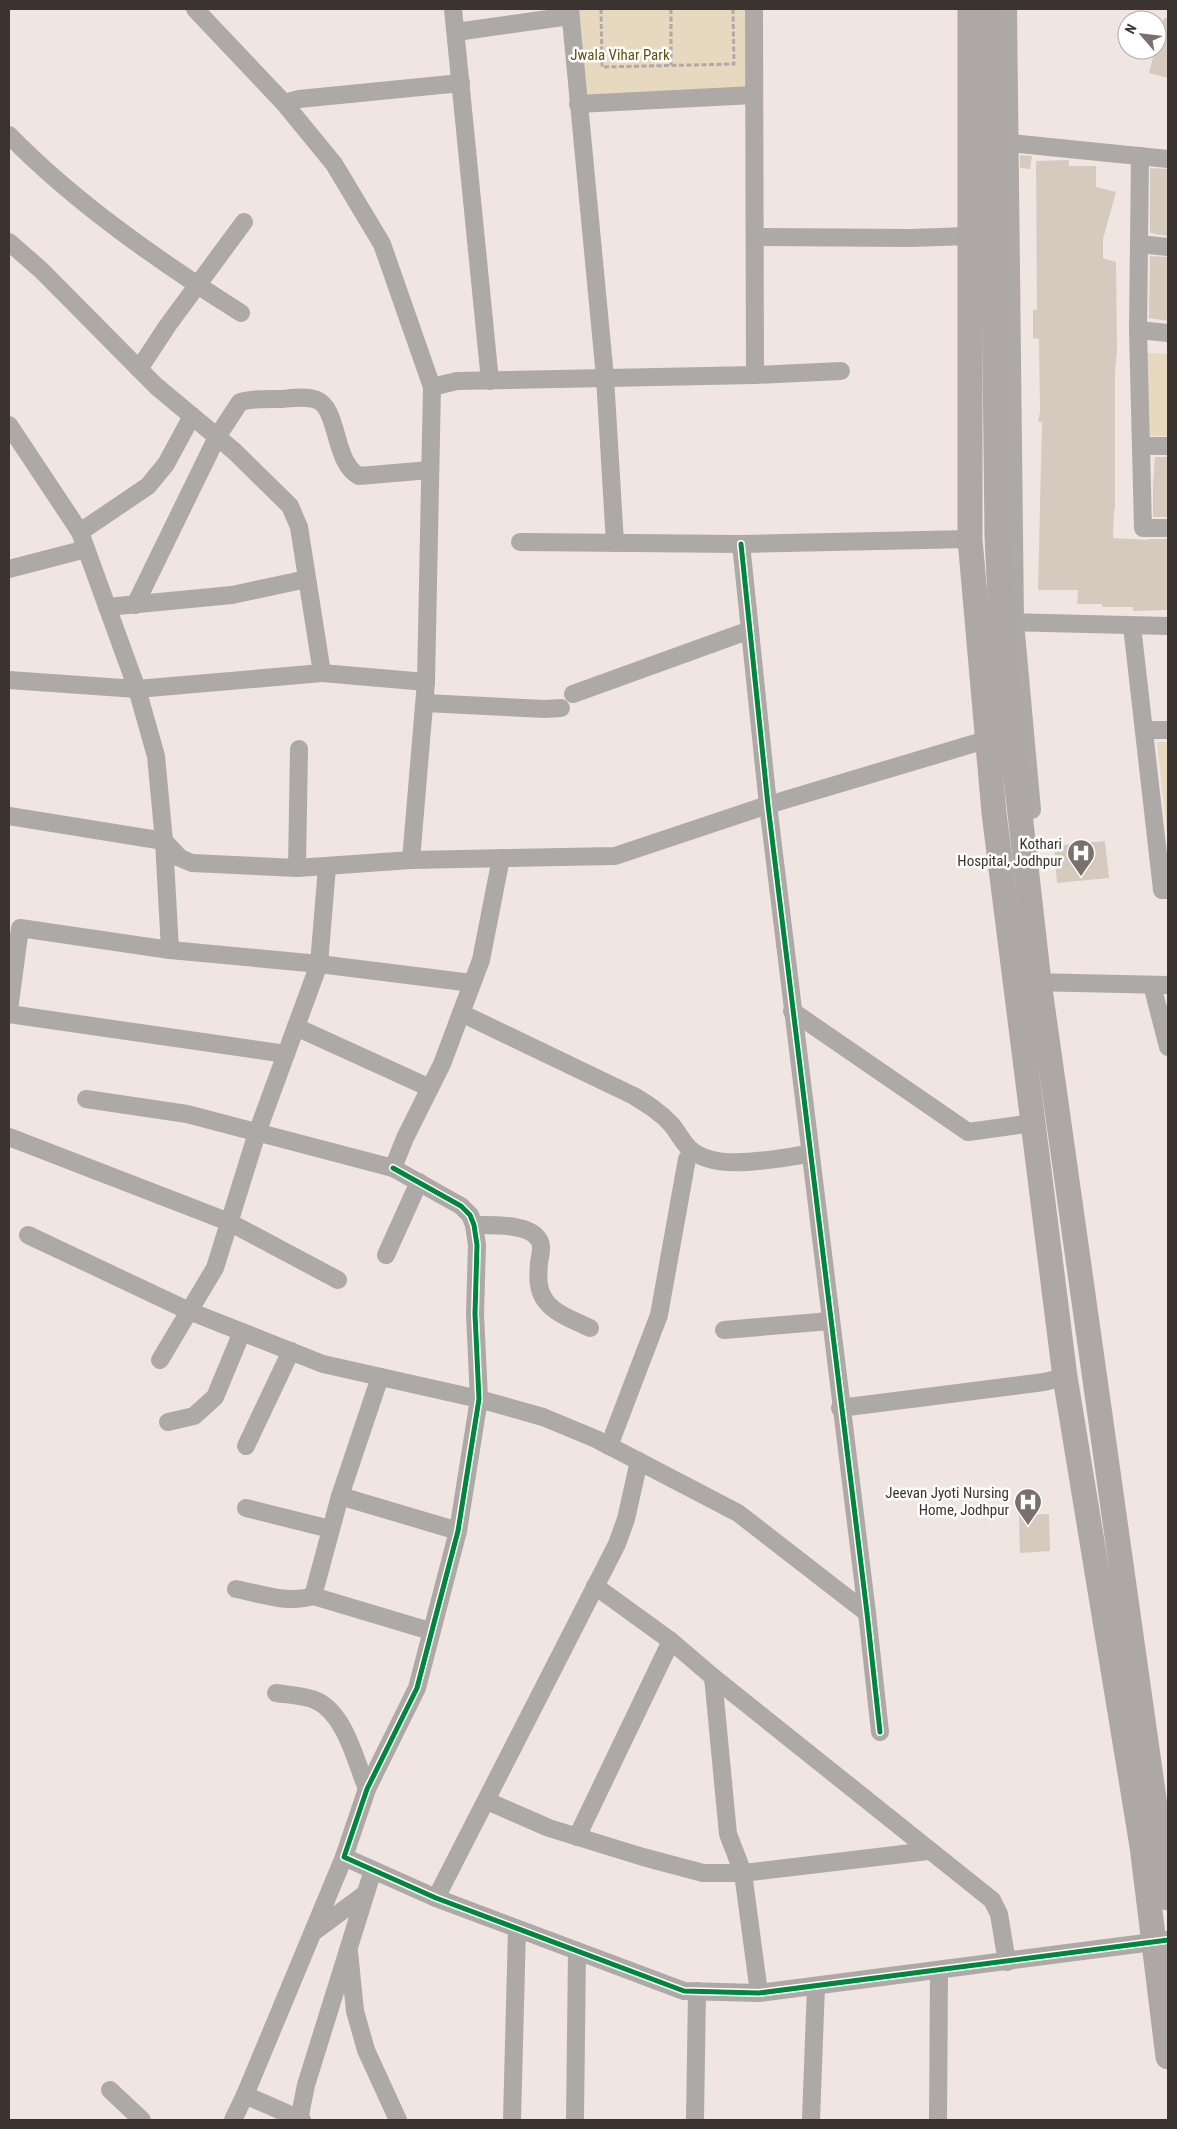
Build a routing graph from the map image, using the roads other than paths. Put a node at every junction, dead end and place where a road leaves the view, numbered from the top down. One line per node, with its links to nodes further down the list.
1 (195, 9): 11 (street)
2 (453, 9): 8 (street)
3 (754, 9): 10 (street)
4 (970, 9): 18 (main road)
5 (991, 9): 14 (main road)
6 (1008, 9): 14 (street)
7 (570, 13): 8 (street); 12 (street)
8 (456, 32): 9 (street)
9 (461, 83): 11 (street); 31 (street)
10 (754, 95): 12 (street); 19 (street)
11 (290, 101): 32 (street)
12 (578, 104): 30 (street)
13 (9, 136): 23 (street)
14 (1002, 144): 15 (street); 50 (main road)
15 (1140, 156): 16 (street); 21 (street)
16 (1168, 159)
17 (244, 222): 23 (street)
18 (969, 236): 19 (street); 41 (main road)
19 (755, 237): 29 (street)
20 (9, 242): 27 (street)
21 (1139, 244): 22 (street); 25 (street)
22 (1168, 247)
23 (199, 286): 24 (street); 27 (street)
24 (241, 313)
25 (1138, 330): 26 (street); 36 (street)
26 (1168, 333)
27 (139, 369): 33 (street)
28 (841, 371): 29 (street)
29 (755, 376): 30 (street)
30 (605, 377): 31 (street); 43 (street)
31 (490, 381): 32 (street)
32 (445, 383): 38 (street)
33 (192, 416): 35 (street); 40 (street)
34 (9, 425): 40 (street)
35 (217, 437): 38 (street); 47 (street); 48 (street)
36 (1141, 446): 37 (street); 39 (street)
37 (1168, 446)
38 (430, 470): 56 (street)
39 (1168, 528)
40 (80, 532): 45 (street)
41 (970, 539): 44 (street); 63 (main road)
42 (520, 542): 43 (street)
43 (615, 543): 44 (street)
44 (741, 544): 53 (street)
45 (86, 549): 46 (street); 49 (street)
46 (9, 569)
47 (307, 580): 48 (street); 54 (street)
48 (135, 605): 49 (street)
49 (107, 607): 57 (street)
50 (1008, 622): 51 (street); 63 (main road); 76 (street)
51 (1132, 626): 52 (street); 61 (street)
52 (1168, 626)
53 (750, 630): 58 (street); 65 (street)
54 (322, 673): 56 (street); 57 (street)
55 (9, 680): 57 (street)
56 (426, 682): 59 (street)
57 (137, 689): 67 (street)
58 (573, 694)
59 (424, 703): 60 (street); 69 (street)
60 (561, 708)
61 (1144, 730): 62 (street); 72 (street)
62 (1168, 730)
63 (1000, 736): 65 (street); 76 (main road)
64 (299, 749): 71 (street)
65 (768, 805): 68 (street); 80 (street)
66 (9, 816): 67 (street)
67 (164, 840): 71 (street); 74 (street)
68 (501, 858): 69 (street); 77 (street)
69 (411, 860): 70 (street)
70 (327, 867): 71 (street); 75 (street)
71 (297, 868)
72 (1168, 890)
73 (15, 928): 74 (street); 79 (street)
74 (170, 950): 75 (street)
75 (319, 964): 77 (street); 83 (street)
76 (1034, 982): 78 (street); 88 (main road); 131 (main road)
77 (472, 983): 82 (street)
78 (1160, 985): 84 (street)
79 (9, 1010)
80 (792, 1011): 88 (street); 91 (street)
81 (9, 1014): 85 (street)
82 (461, 1014): 86 (street); 92 (street)
83 (296, 1027): 85 (street); 86 (street)
84 (1168, 1047)
85 (286, 1054): 89 (street)
86 (430, 1088): 93 (street)
87 (86, 1099): 89 (street)
88 (1033, 1122): 108 (main road)
89 (257, 1133): 93 (street); 95 (street)
90 (9, 1136): 95 (street)
91 (810, 1154): 92 (street); 101 (street)
92 (694, 1158): 113 (street)
93 (393, 1168): 94 (street)
94 (418, 1182): 96 (street); 98 (street)
95 (229, 1222): 99 (street); 100 (street)
96 (474, 1225): 102 (street); 109 (street)
97 (28, 1235): 100 (street)
98 (386, 1255)
99 (338, 1280)
100 (190, 1311): 104 (street); 106 (street)
101 (830, 1322): 103 (street); 110 (street)
102 (590, 1328)
103 (724, 1330)
104 (242, 1332): 105 (street); 111 (street)
105 (291, 1351): 107 (street); 112 (street)
106 (160, 1360)
107 (380, 1377): 109 (street); 115 (street)
108 (1065, 1377): 110 (street); 141 (main road)
109 (479, 1399): 113 (street); 118 (street)
110 (840, 1408): 122 (street)
111 (168, 1422)
112 (246, 1446)
113 (609, 1446): 114 (street)
114 (638, 1461): 119 (street); 122 (street)
115 (340, 1496): 117 (street); 118 (street)
116 (246, 1508): 117 (street)
117 (330, 1530): 121 (street)
118 (458, 1531): 123 (street)
119 (595, 1586): 124 (street); 129 (street)
120 (236, 1589): 121 (street)
121 (313, 1596): 123 (street)
122 (867, 1613): 127 (street)
123 (430, 1631): 128 (street)
124 (671, 1641): 125 (street); 130 (street)
125 (712, 1677): 132 (street); 135 (street)
126 (276, 1693): 128 (street)
127 (880, 1732)
128 (368, 1789): 133 (street)
129 (487, 1801): 130 (street); 137 (street)
130 (577, 1837): 135 (street)
131 (1165, 1842): 138 (main road)
132 (928, 1851): 135 (street); 144 (street)
133 (344, 1857): 134 (street); 140 (street)
134 (373, 1870): 136 (street); 137 (street)
135 (743, 1873): 148 (street)
136 (365, 1894): 140 (street); 142 (street)
137 (436, 1898): 139 (street)
138 (1168, 1898)
139 (518, 1929): 143 (street); 156 (street)
140 (314, 1931): 151 (street)
141 (1161, 1941): 144 (street); 149 (main road)
142 (348, 1944): 154 (street); 155 (street)
143 (577, 1951): 147 (street); 157 (street)
144 (1007, 1962): 145 (street)
145 (939, 1971): 146 (street); 160 (street)
146 (816, 1986): 148 (street); 159 (street)
147 (697, 1991): 148 (street); 158 (street)
148 (759, 1993)
149 (1168, 2057)
150 (110, 2090): 152 (street)
151 (245, 2095): 153 (street); 154 (street)
152 (142, 2120)
153 (233, 2120)
154 (300, 2120)
155 (398, 2120)
156 (512, 2120)
157 (575, 2120)
158 (695, 2120)
159 (811, 2120)
160 (938, 2120)

